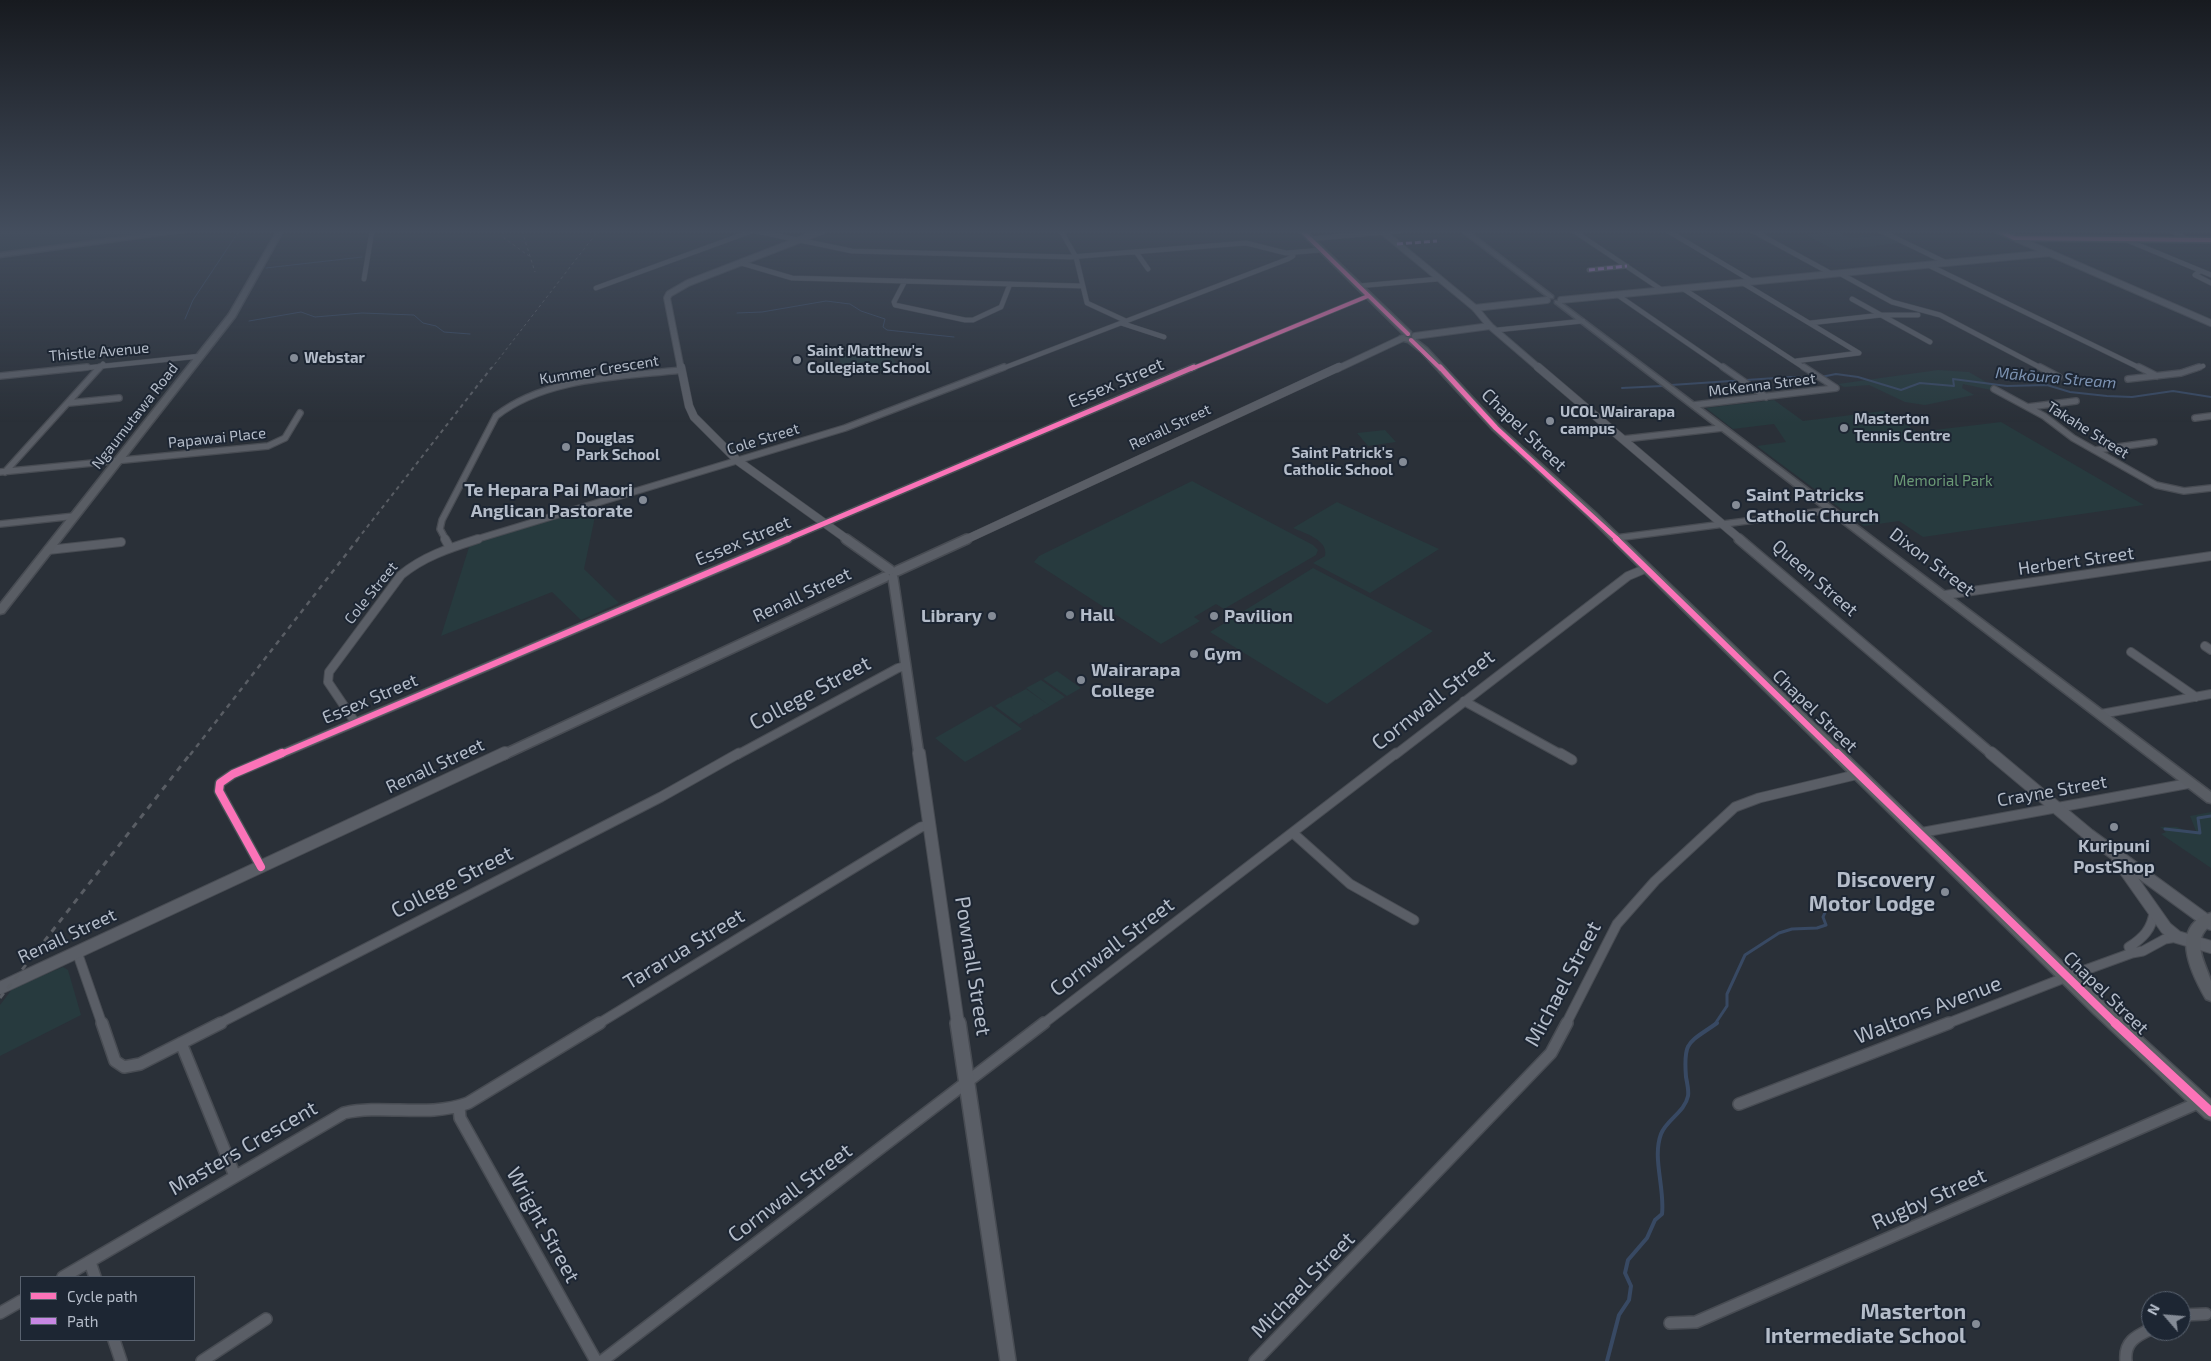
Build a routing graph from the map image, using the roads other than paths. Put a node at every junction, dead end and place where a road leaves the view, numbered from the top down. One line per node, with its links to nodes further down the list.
1 (1616, 294): 40 (street)
2 (244, 295): 30 (main road, Ngaumutawa Road)
3 (669, 295): 34 (street)
4 (898, 295): 5 (street)
5 (1006, 295)
6 (1085, 295): 22 (street)
7 (1195, 295): 22 (street, Cole Street)
8 (1458, 295): 19 (street, Queen Street)
9 (1547, 295): 18 (main road, Dixon Street)
10 (1611, 295): 18 (street)
11 (1692, 295): 31 (street)
12 (1762, 295): 25 (street)
13 (1877, 295): 37 (street)
14 (1989, 295): 36 (street)
15 (2147, 295): 24 (street)
16 (1368, 296): 28 (highway, Chapel Street); 59 (street, Essex Street)
17 (1852, 299): 20 (street)
18 (1554, 300): 19 (street); 23 (main road, Dixon Street)
19 (1475, 308): 26 (street, Queen Street)
20 (1881, 315): 21 (street); 25 (street); 29 (street)
21 (1918, 315)
22 (1123, 322): 27 (street); 54 (street, Cole Street)
23 (1583, 322): 26 (street); 44 (main road, Dixon Street)
24 (2211, 322)
25 (1810, 323): 31 (street)
26 (1494, 328): 28 (street, Renall Street); 50 (street, Queen Street)
27 (1164, 337)
28 (1409, 337): 62 (highway, Chapel Street); 68 (street, Renall Street)
29 (1930, 342)
30 (201, 356): 32 (street, Thistle Avenue); 53 (main road, Ngaumutawa Road)
31 (1796, 361): 40 (street, McKenna Street)
32 (103, 364): 35 (street, Thistle Avenue); 43 (street)
33 (2203, 366): 36 (street)
34 (682, 370): 54 (street); 64 (street, Kummer Crescent)
35 (0, 376)
36 (2157, 376): 38 (street)
37 (2059, 377)
38 (2128, 379)
39 (1994, 389): 45 (street, Takahe Street)
40 (1766, 397): 44 (street, McKenna Street)
41 (120, 398): 43 (street)
42 (2076, 401): 45 (street)
43 (69, 403): 55 (street)
44 (1694, 405): 49 (main road, Dixon Street)
45 (2028, 407): 52 (street, Takahe Street)
46 (300, 413): 53 (street, Papawai Place)
47 (2211, 416): 48 (street)
48 (2194, 418)
49 (1722, 428): 50 (street); 57 (main road, Dixon Street)
50 (1624, 439): 60 (street, Queen Street)
51 (2154, 442): 52 (street)
52 (2096, 450): 56 (street, Takahe Street)
53 (120, 461): 55 (street); 58 (main road, Ngaumutawa Road)
54 (738, 461): 59 (street); 64 (street, Cole Street)
55 (2, 472)
56 (2211, 488)
57 (1831, 510): 60 (street); 69 (main road, Dixon Street)
58 (75, 516): 61 (street); 65 (main road, Ngaumutawa Road)
59 (824, 523): 68 (street); 77 (street, Essex Street)
60 (1723, 523): 62 (street); 82 (street, Queen Street)
61 (1, 525)
62 (1616, 538): 67 (highway, Chapel Street)
63 (121, 542): 65 (street)
64 (450, 548): 77 (street, Cole Street)
65 (48, 550): 70 (main road, Ngaumutawa Road)
66 (2211, 556): 69 (street, Herbert Street)
67 (1647, 568): 75 (street, Cornwall Street); 79 (highway, Chapel Street)
68 (891, 574): 72 (street, Pownall Street); 87 (street, Renall Street)
69 (1945, 595): 76 (main road, Dixon Street)
70 (0, 611)
71 (2131, 652): 74 (street)
72 (906, 666): 83 (street, Pownall Street); 99 (street, College Street)
73 (2211, 694): 74 (street)
74 (2196, 697): 76 (street)
75 (1464, 701): 78 (street); 84 (street, Cornwall Street)
76 (2101, 714): 80 (main road, Dixon Street)
77 (355, 722): 87 (street, Essex Street)
78 (1572, 760)
79 (1859, 774): 85 (highway, Chapel Street); 121 (street, Michael Street)
80 (2190, 783): 81 (main road, Dixon Street); 82 (street, Crayne Street)
81 (2211, 799)
82 (2055, 806): 85 (street, Crayne Street); 86 (street, Queen Street)
83 (930, 825): 100 (street, Pownall Street); 102 (street, Tararua Street)
84 (1293, 833): 89 (street); 100 (street, Cornwall Street)
85 (1919, 833): 96 (highway, Chapel Street)
86 (2114, 855): 88 (street, Queen Street); 90 (street, Queen Street)
87 (261, 867): 94 (street, Renall Street)
88 (2154, 912): 91 (street, Queen Street); 95 (street)
89 (1414, 920)
90 (2209, 921): 92 (main road)
91 (2177, 936): 92 (street, Queen Street); 95 (street, Waltons Avenue)
92 (2193, 943): 93 (street, Queen Street); 98 (main road)
93 (2211, 948)
94 (77, 952): 97 (street, Renall Street); 99 (street, College Street)
95 (2132, 953): 96 (street, Waltons Avenue)
96 (2068, 977): 101 (street, Waltons Avenue); 103 (highway, Chapel Street)
97 (0, 988)
98 (2211, 995)
99 (181, 1043): 104 (street)
100 (968, 1082): 119 (street, Cornwall Street); 120 (street, Pownall Street)
101 (1739, 1104)
102 (459, 1107): 104 (street, Masters Crescent); 118 (street, Wright Street)
103 (2208, 1107): 113 (street, Rugby Street)
104 (235, 1176): 105 (street, Masters Crescent)
105 (90, 1262): 106 (street, Masters Crescent); 107 (street)
106 (65, 1276)
107 (95, 1276)
108 (20, 1302): 109 (street)
109 (0, 1314)
110 (2206, 1314): 111 (street)
111 (2191, 1315)
112 (266, 1319): 117 (street)
113 (1670, 1323)
114 (2141, 1334): 122 (street)
115 (114, 1341): 116 (street)
116 (121, 1361)
117 (202, 1361)
118 (596, 1361)
119 (602, 1361)
120 (1008, 1361)
121 (1255, 1361)
122 (2126, 1361)

